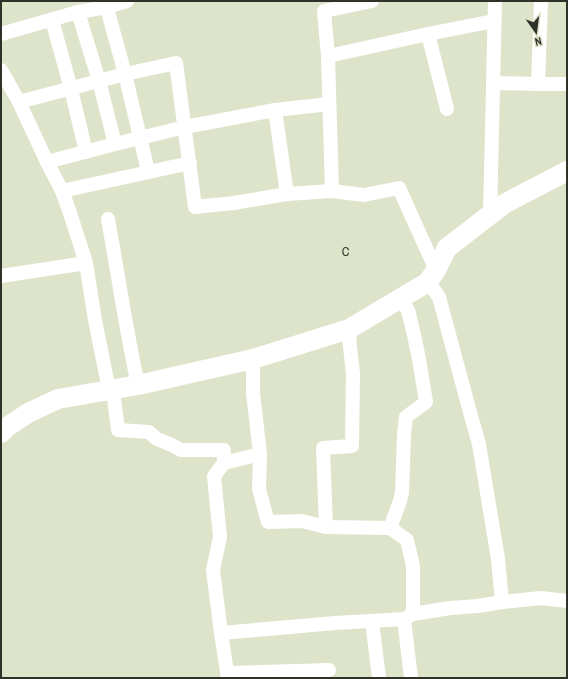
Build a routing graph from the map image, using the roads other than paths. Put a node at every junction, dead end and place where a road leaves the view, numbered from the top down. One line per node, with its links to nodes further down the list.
1 (127, 1): 5 (street)
2 (372, 1): 11 (street)
3 (495, 1): 8 (street)
4 (541, 1): 16 (street)
5 (106, 4): 6 (street); 13 (street)
6 (78, 12): 7 (street); 14 (street)
7 (52, 20): 9 (street); 18 (street)
8 (494, 21): 10 (street); 15 (street)
9 (1, 34)
10 (428, 34): 11 (street); 21 (street)
11 (328, 56): 20 (street)
12 (1, 70): 19 (street)
13 (125, 74): 14 (street); 23 (street); 24 (street)
14 (99, 81): 18 (street); 25 (street)
15 (493, 83): 16 (street); 34 (street)
16 (538, 84): 17 (street)
17 (567, 84)
18 (71, 89): 19 (street); 26 (street)
19 (19, 102): 27 (street)
20 (329, 104): 22 (street); 32 (street)
21 (447, 109)
22 (275, 110): 23 (street); 33 (street)
23 (184, 127): 24 (street); 28 (street)
24 (140, 137): 25 (street); 29 (street)
25 (115, 144): 26 (street)
26 (86, 152): 27 (street)
27 (46, 162): 31 (street)
28 (190, 163): 29 (street); 33 (street)
29 (148, 171): 31 (street)
30 (567, 171): 34 (street)
31 (62, 191): 36 (street)
32 (332, 191): 33 (street); 38 (street)
33 (287, 194)
34 (490, 216): 38 (street)
35 (108, 219): 42 (street)
36 (86, 263): 37 (street); 43 (street)
37 (1, 276)
38 (432, 276): 39 (street); 50 (street)
39 (400, 298): 40 (street); 48 (street)
40 (349, 329): 41 (street); 47 (street)
41 (254, 359): 42 (street); 45 (street)
42 (138, 385): 43 (street)
43 (111, 390): 44 (street); 46 (street)
44 (1, 433)
45 (260, 454): 46 (street); 47 (street)
46 (224, 463): 53 (street)
47 (326, 527): 48 (street)
48 (390, 528): 51 (street)
49 (567, 601): 50 (street)
50 (502, 602): 51 (street)
51 (409, 617): 52 (street); 57 (street)
52 (372, 622): 53 (street); 56 (street)
53 (221, 633): 55 (street)
54 (329, 670): 55 (street)
55 (228, 675)
56 (379, 678)
57 (411, 678)

